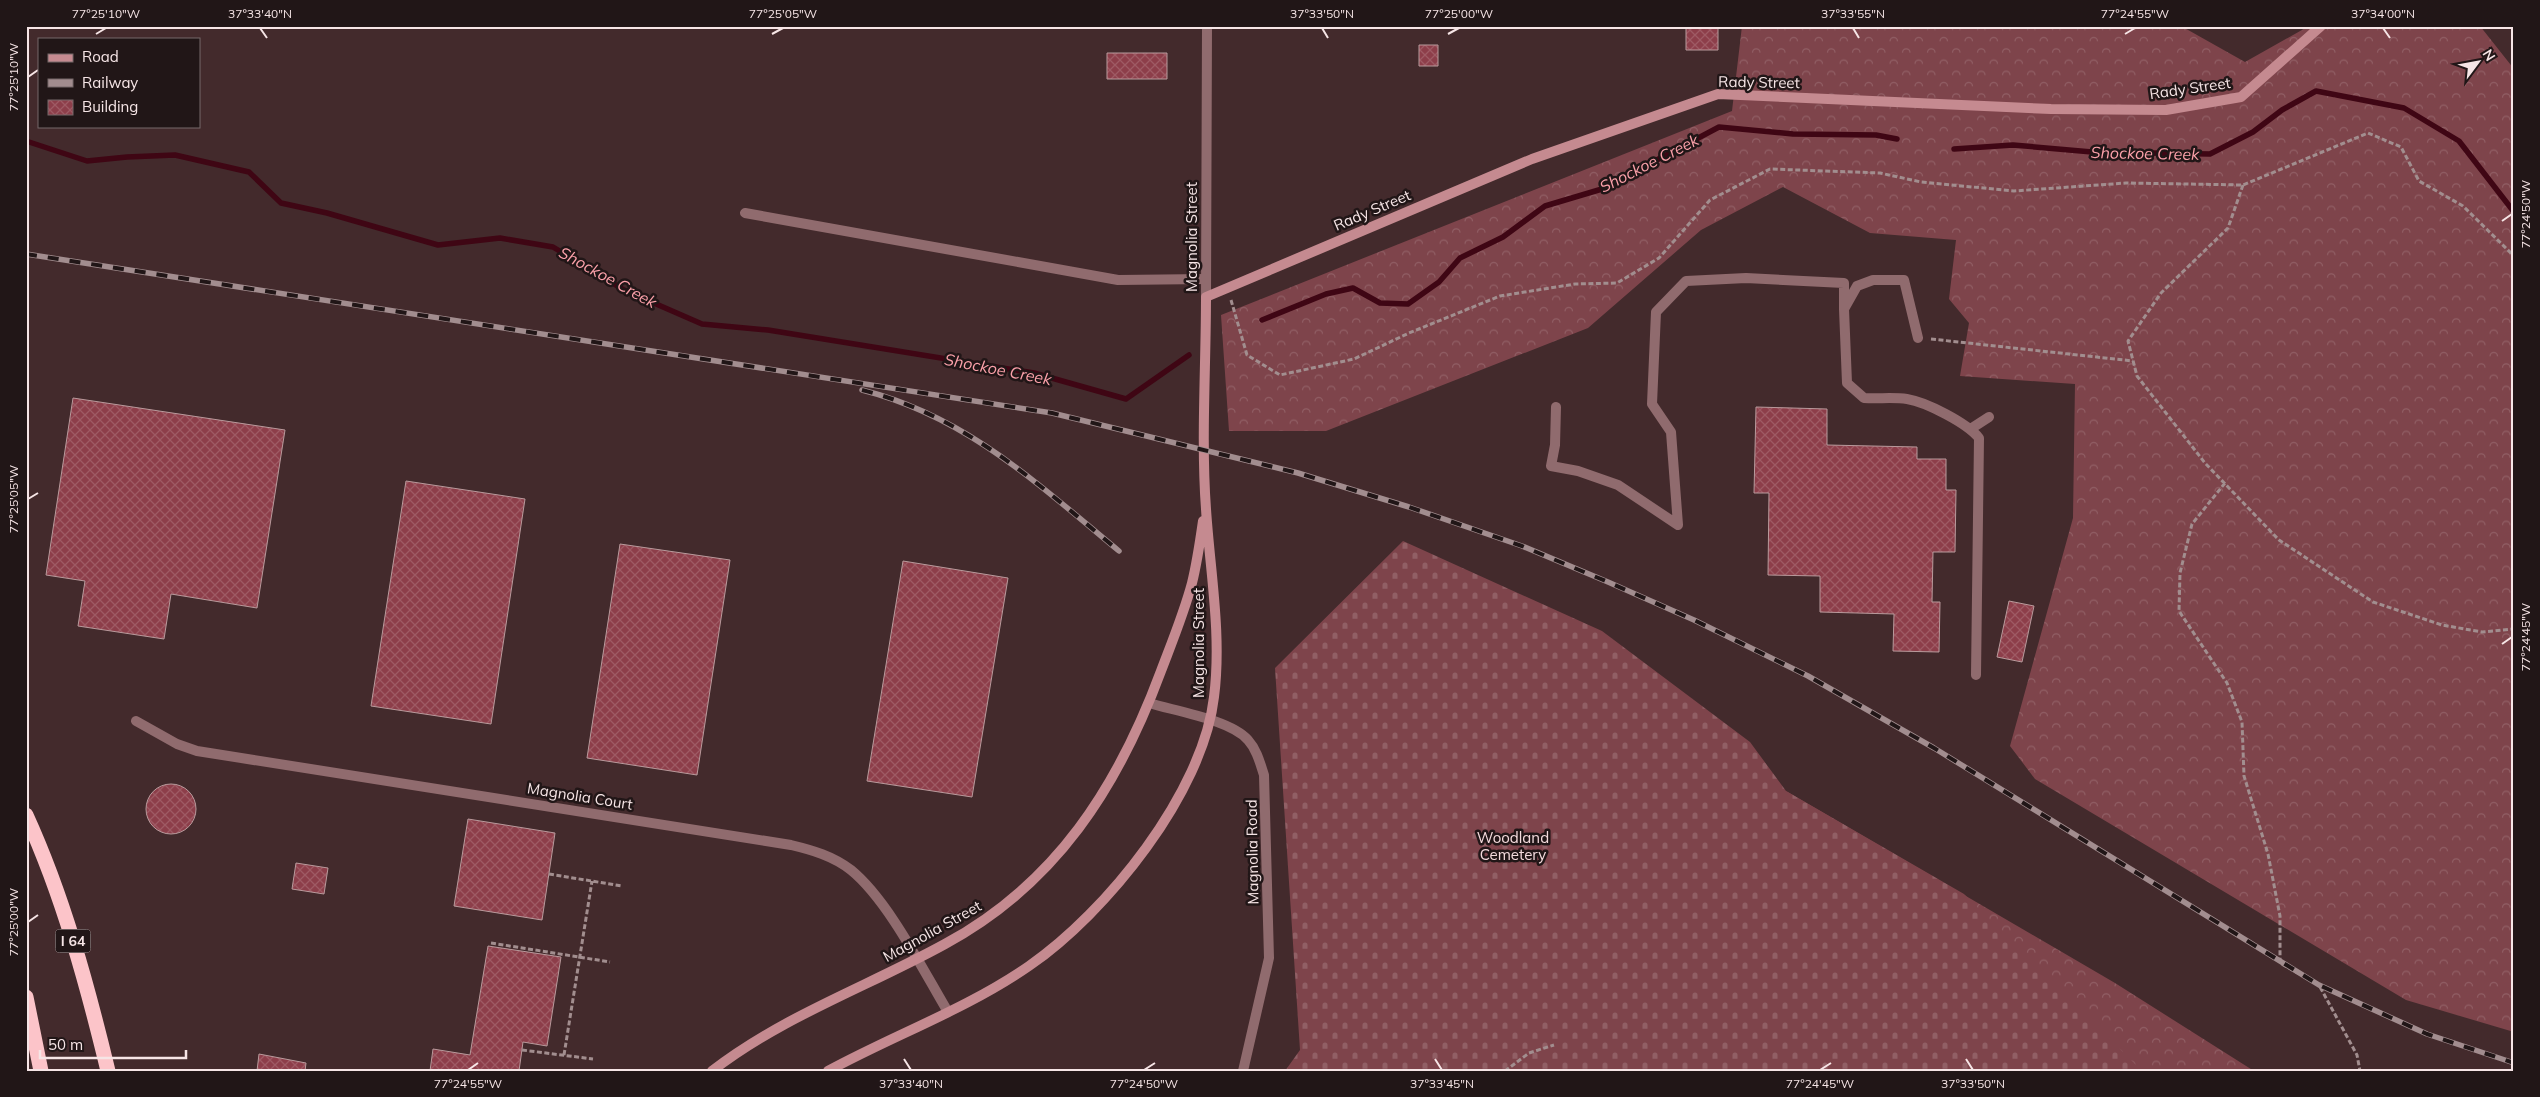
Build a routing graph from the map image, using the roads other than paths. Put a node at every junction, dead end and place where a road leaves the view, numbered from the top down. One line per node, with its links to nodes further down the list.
1 (1207, 26): 4 (street, Magnolia Street)
2 (2321, 26): 5 (main road, Rady Street)
3 (744, 213): 4 (street)
4 (1206, 279): 5 (street, Magnolia Street)
5 (1206, 297): 11 (main road, Magnolia Street)
6 (1844, 309): 7 (street); 8 (street); 10 (street)
7 (1918, 338)
8 (1556, 408)
9 (1989, 417): 10 (street)
10 (1972, 428): 12 (street)
11 (1206, 508): 13 (main road, Magnolia Street); 14 (main road, Magnolia Street)
12 (1976, 675)
13 (1149, 703): 14 (street, Magnolia Road); 17 (main road, Magnolia Street)
14 (1209, 720): 19 (main road, Magnolia Street); 24 (street, Magnolia Road)
15 (136, 721): 17 (street, Magnolia Court)
16 (26, 815): 21 (highway, I 64)
17 (916, 959): 19 (street, Magnolia Court); 22 (main road, Magnolia Street)
18 (26, 997): 20 (highway)
19 (948, 1012): 23 (main road, Magnolia Street)
20 (42, 1071)
21 (108, 1071)
22 (712, 1071)
23 (828, 1071)
24 (1243, 1071)

